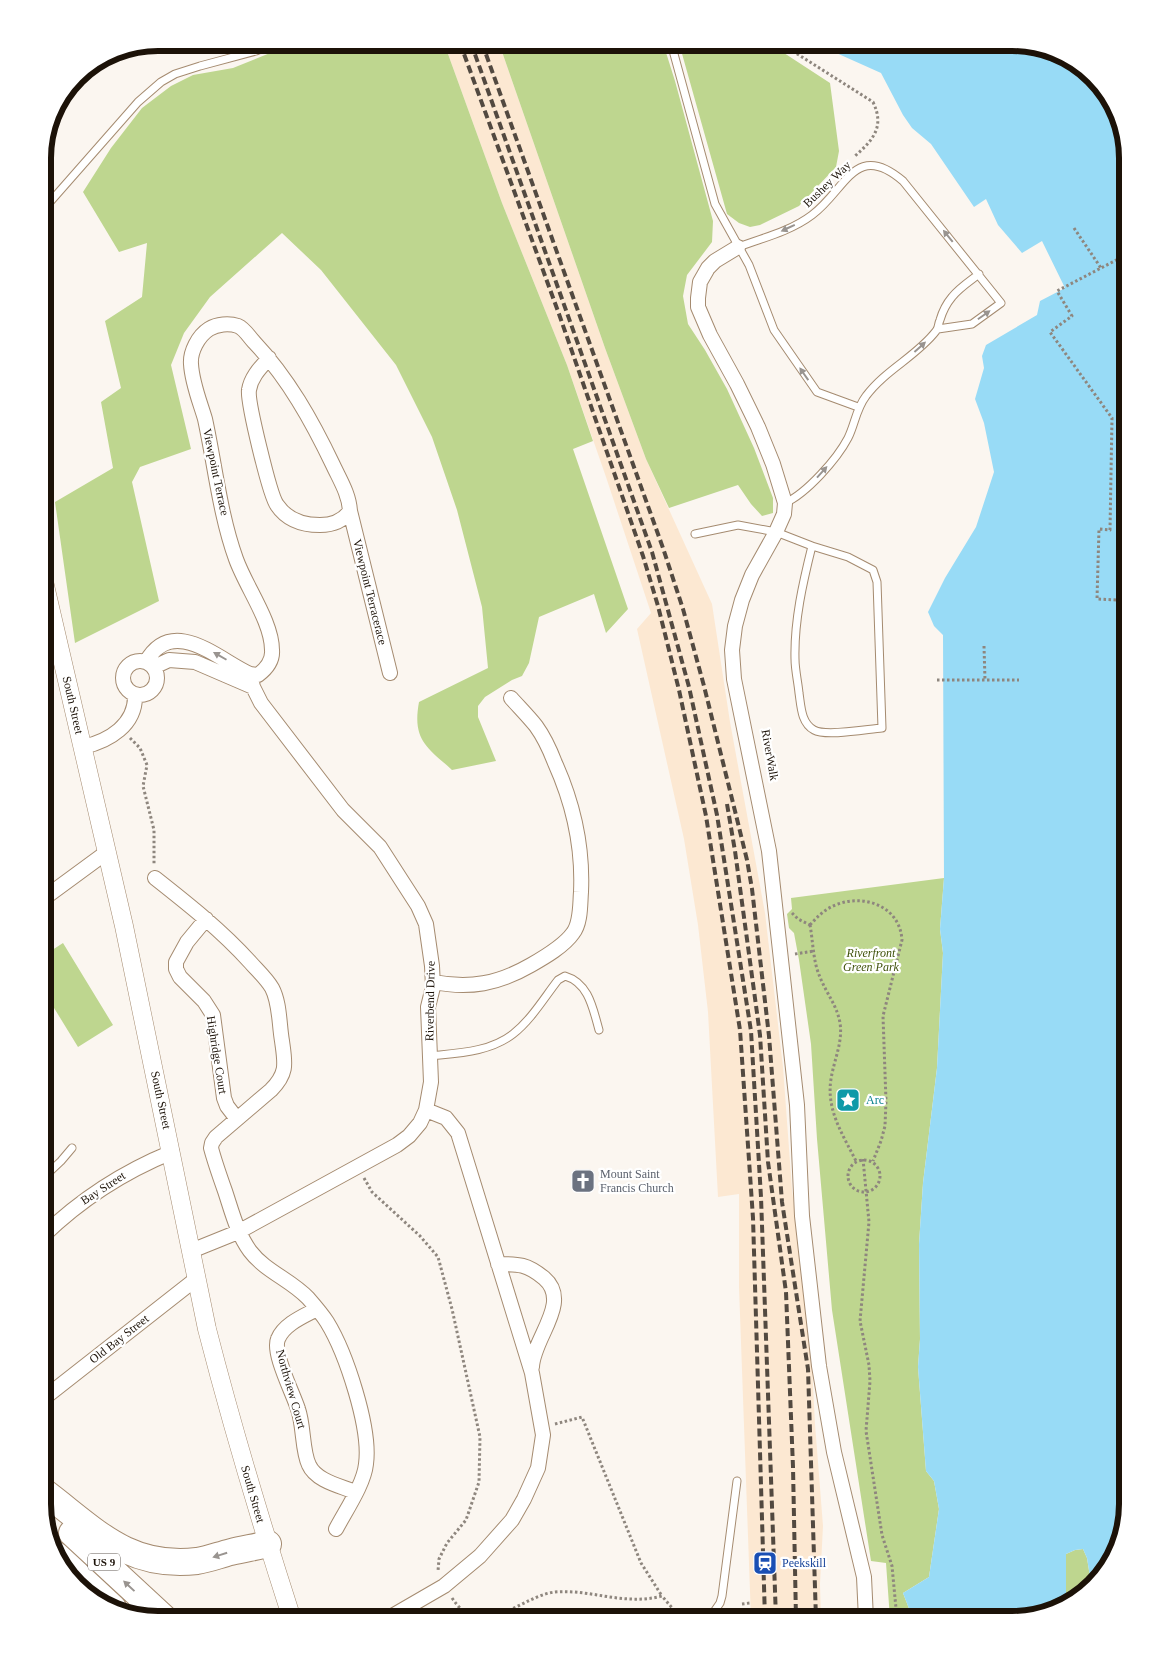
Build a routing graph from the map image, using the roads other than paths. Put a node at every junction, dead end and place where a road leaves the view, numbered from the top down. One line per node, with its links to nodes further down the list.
1 (256, 51): 3 (lane)
2 (673, 51): 4 (lane)
3 (51, 201)
4 (738, 247): 5 (lane, Bushey Way, one-way to 4); 8 (lane, one-way to 4); 9 (street)
5 (978, 274): 6 (lane); 6 (lane, Bushey Way, one-way to 5)
6 (938, 329): 8 (lane, one-way to 6)
7 (269, 358): 10 (street, Viewpoint Terrace); 10 (street); 17 (street, Viewpoint Terrace)
8 (858, 407): 9 (lane, one-way to 8)
9 (785, 503): 11 (street)
10 (350, 511): 16 (street, Viewpoint Terracerace)
11 (776, 532): 12 (lane); 13 (lane); 51 (street)
12 (695, 534)
13 (812, 546): 13 (lane)
14 (51, 611): 20 (street, South Street)
15 (150, 665): 17 (street); 18 (street); 18 (street)
16 (390, 672)
17 (251, 681): 25 (street, Riverbend Drive)
18 (135, 695): 20 (street)
19 (510, 698): 25 (street)
20 (83, 747): 21 (street, South Street)
21 (107, 852): 23 (street); 31 (street, South Street)
22 (155, 878): 24 (street)
23 (51, 893)
24 (206, 919): 29 (street, Highridge Court); 29 (street)
25 (433, 982): 27 (street, Riverbend Drive)
26 (598, 1030): 27 (lane)
27 (430, 1056): 28 (street, Riverbend Drive)
28 (426, 1110): 34 (street, Riverbend Drive); 36 (street)
29 (237, 1119): 34 (street)
30 (72, 1148): 32 (lane)
31 (172, 1152): 33 (street, Bay Street); 35 (street, South Street)
32 (51, 1170)
33 (51, 1228)
34 (238, 1232): 35 (street, Riverbend Drive); 38 (street)
35 (191, 1252): 37 (street, South Street)
36 (498, 1264): 39 (street); 39 (street)
37 (196, 1279): 40 (street, Old Bay Street); 46 (street, South Street)
38 (317, 1309): 42 (street); 42 (street, Northview Court)
39 (532, 1373): 49 (street)
40 (51, 1392)
41 (737, 1481): 50 (lane)
42 (355, 1492): 45 (street)
43 (51, 1498): 46 (highway, one-way to 43)
44 (52, 1514): 47 (highway, US 9, one-way to 44)
45 (336, 1529)
46 (268, 1544): 48 (street, South Street)
47 (156, 1611)
48 (289, 1611)
49 (401, 1611)
50 (714, 1611)
51 (866, 1611)

